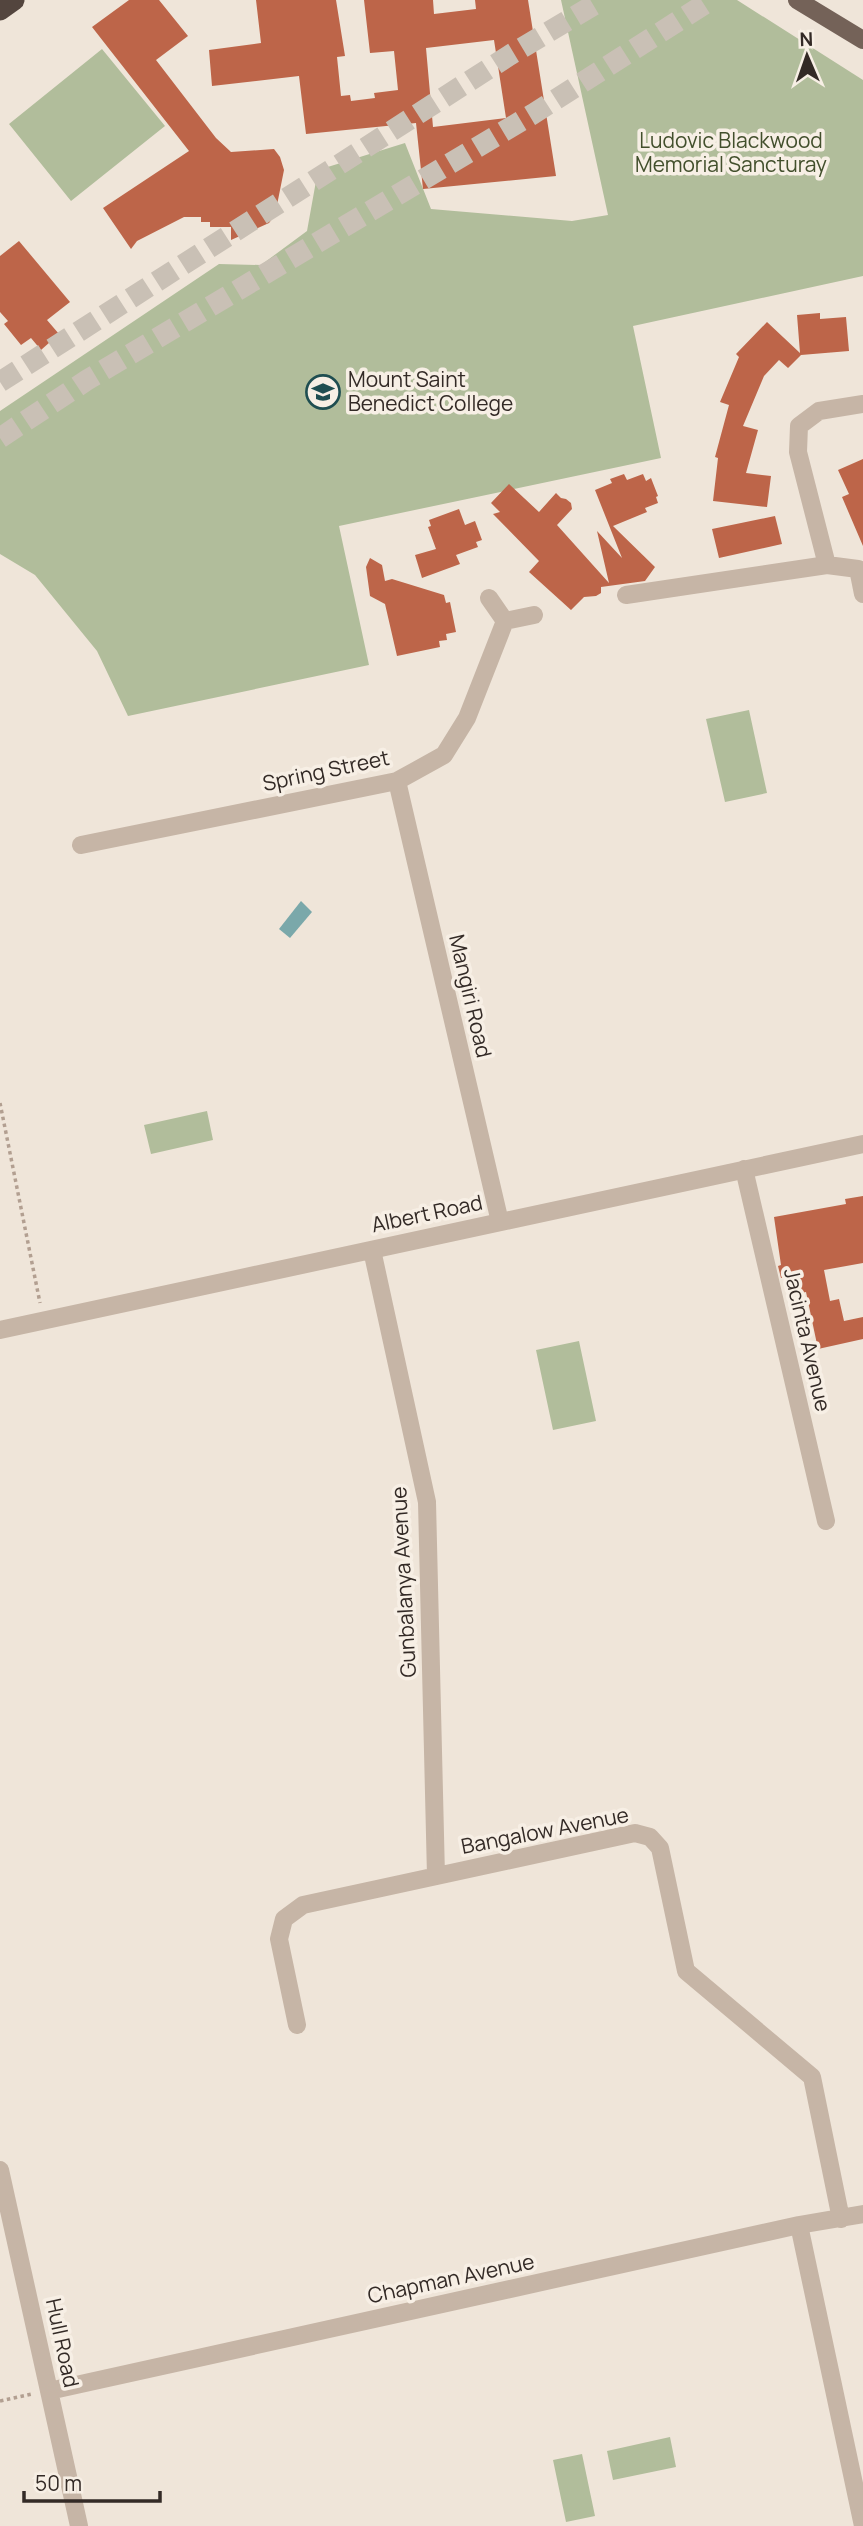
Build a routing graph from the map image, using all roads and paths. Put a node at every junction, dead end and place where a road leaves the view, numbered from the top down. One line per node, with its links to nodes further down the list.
1 (14, 0): 3 (highway)
2 (797, 0): 4 (main road)
3 (0, 10)
4 (863, 40)
5 (863, 404): 6 (street)
6 (827, 565): 7 (street); 8 (street)
7 (863, 594)
8 (626, 595)
9 (489, 598): 11 (street)
10 (534, 615): 11 (street)
11 (505, 621): 12 (street, Spring Street)
12 (397, 781): 13 (street, Spring Street); 17 (street, Mangiri Road)
13 (81, 845)
14 (0, 1103): 19 (path)
15 (863, 1144): 16 (street, Albert Road)
16 (744, 1170): 17 (street, Albert Road); 21 (street, Jacinta Avenue)
17 (500, 1222): 18 (street, Albert Road)
18 (372, 1250): 19 (street, Albert Road); 22 (street, Gunbalanya Avenue)
19 (43, 1321): 20 (street, Albert Road)
20 (0, 1330)
21 (826, 1521)
22 (436, 1876): 23 (street, Bangalow Avenue); 26 (street, Bangalow Avenue)
23 (297, 2025)
24 (0, 2170): 28 (street, Hull Road)
25 (863, 2214): 26 (street, Chapman Avenue)
26 (841, 2219): 27 (street, Chapman Avenue)
27 (799, 2225): 28 (street, Chapman Avenue); 31 (street)
28 (49, 2390): 29 (path); 30 (street, Hull Road)
29 (0, 2401)
30 (79, 2526)
31 (863, 2526)

